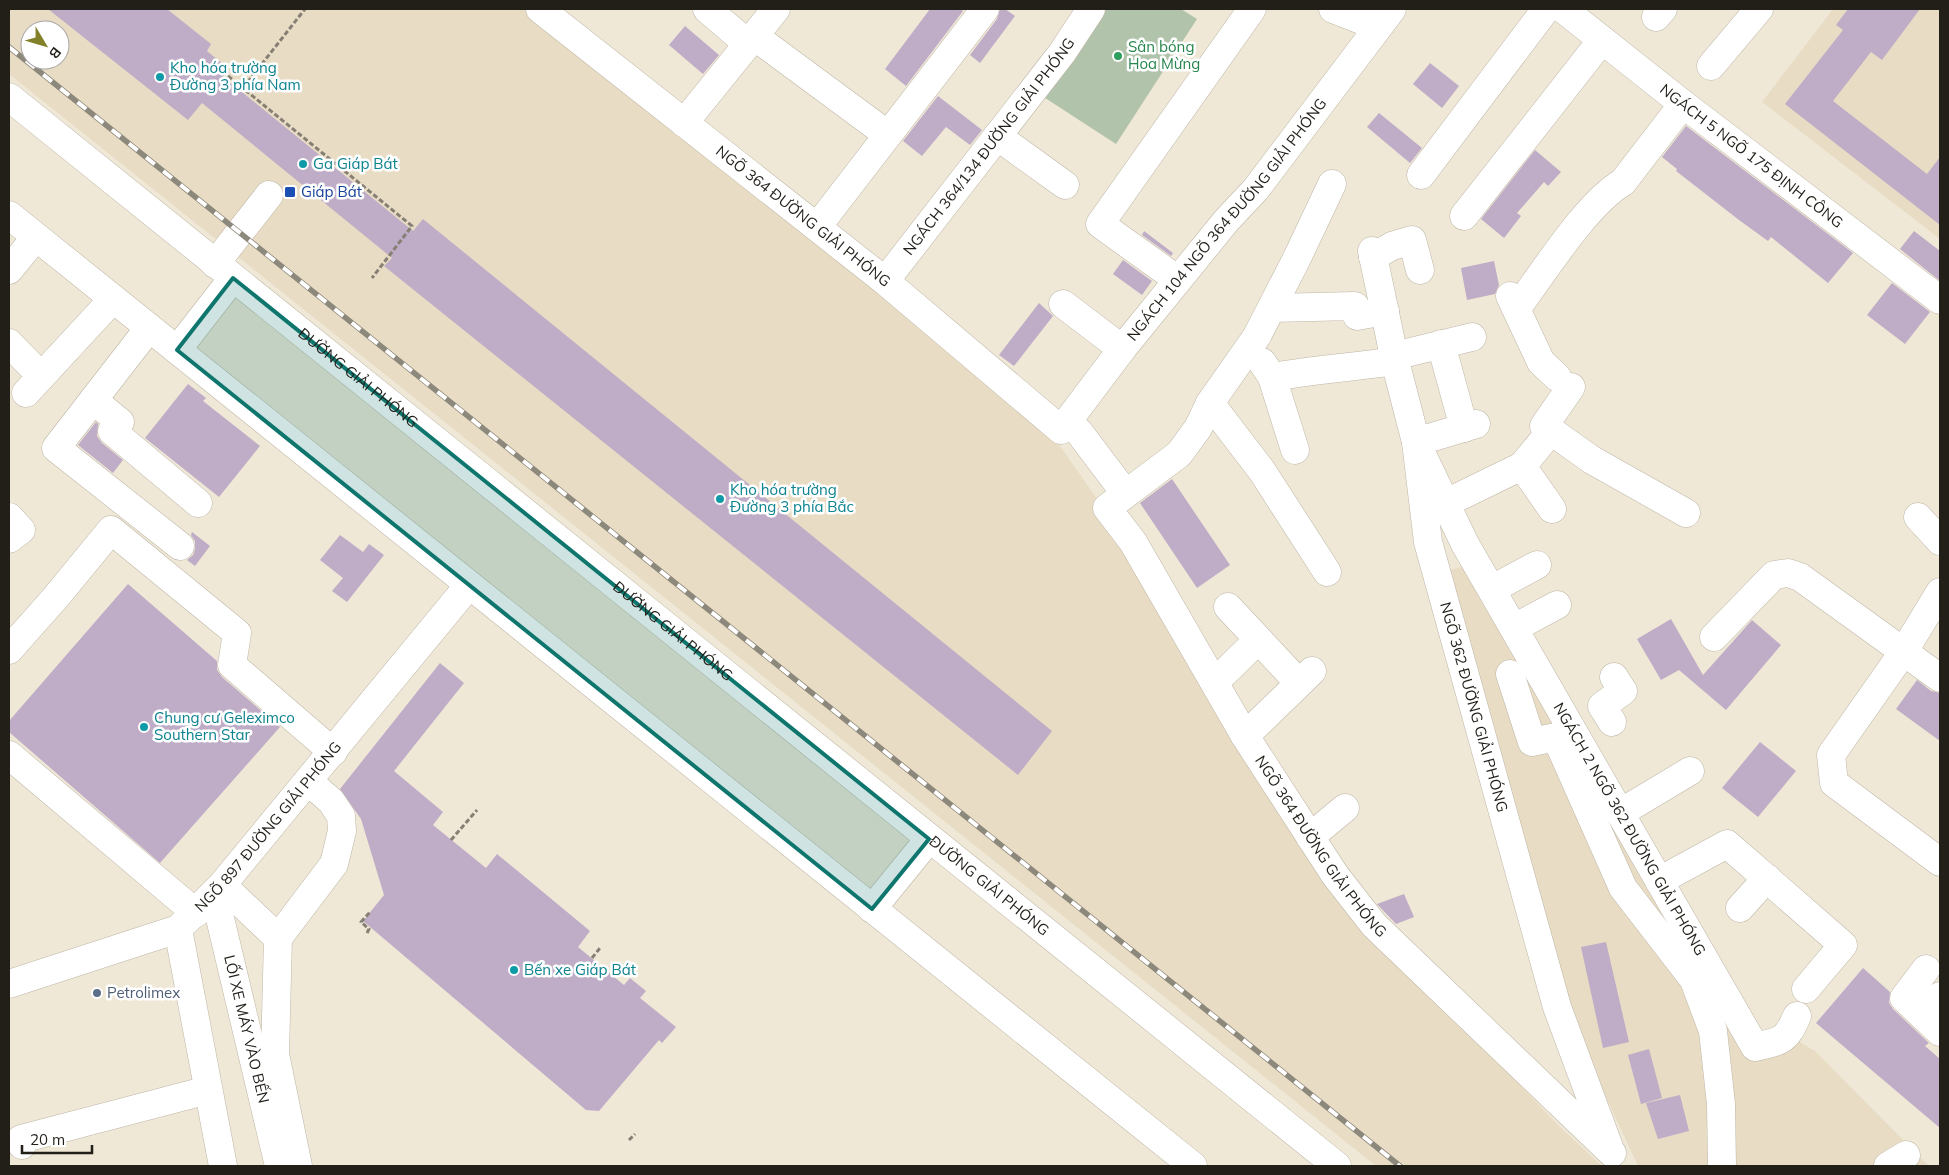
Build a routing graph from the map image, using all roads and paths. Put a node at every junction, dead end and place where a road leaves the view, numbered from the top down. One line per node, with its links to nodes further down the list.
1 (305, 9): 18 (path)
2 (540, 9): 21 (main road, NGÕ 364 ĐƯỜNG GIẢI PHÓNG)
3 (707, 9): 14 (main road)
4 (776, 9): 14 (main road)
5 (985, 9): 22 (main road)
6 (1091, 9): 23 (main road, NGÁCH 364/134 ĐƯỜNG GIẢI PHÓNG)
7 (1252, 9): 36 (main road)
8 (1333, 9): 9 (main road)
9 (1385, 9)
10 (1392, 9): 36 (main road, NGÁCH 104 NGÕ 364 ĐƯỜNG GIẢI PHÓNG)
11 (1546, 9): 24 (main road)
12 (1759, 9): 16 (main road)
13 (1574, 12): 15 (main road, NGÁCH 5 NGÕ 175 ĐỊNH CÔNG)
14 (751, 40): 21 (main road); 22 (main road)
15 (1602, 40): 20 (main road, NGÁCH 5 NGÕ 175 ĐỊNH CÔNG); 29 (main road)
16 (1711, 66)
17 (228, 76): 18 (path)
18 (243, 88): 35 (path)
19 (9, 97): 34 (main road, ĐƯỜNG GIẢI PHÓNG)
20 (1683, 104): 39 (main road, NGÁCH 5 NGÕ 175 ĐỊNH CÔNG); 55 (main road)
21 (684, 123): 30 (main road, NGÕ 364 ĐƯỜNG GIẢI PHÓNG)
22 (888, 135): 30 (main road)
23 (997, 136): 26 (main road); 37 (main road, NGÁCH 364/134 ĐƯỜNG GIẢI PHÓNG)
24 (1421, 175)
25 (1332, 184): 41 (main road, NGÕ 364 ĐƯỜNG GIẢI PHÓNG)
26 (1065, 185)
27 (269, 195): 34 (main road)
28 (9, 215): 31 (main road)
29 (1464, 216)
30 (817, 227): 37 (main road, NGÕ 364 ĐƯỜNG GIẢI PHÓNG)
31 (36, 237): 32 (main road); 38 (main road)
32 (9, 270)
33 (1420, 270): 42 (main road, NGÕ 362 ĐƯỜNG GIẢI PHÓNG)
34 (224, 271): 49 (main road); 96 (main road, ĐƯỜNG GIẢI PHÓNG)
35 (372, 278)
36 (1178, 280): 47 (main road, NGÁCH 104 NGÕ 364 ĐƯỜNG GIẢI PHÓNG)
37 (885, 281): 54 (main road, NGÕ 364 ĐƯỜNG GIẢI PHÓNG)
38 (113, 299): 43 (main road); 45 (main road)
39 (1940, 300)
40 (1063, 304): 47 (main road)
41 (1272, 308): 42 (main road); 48 (main road, NGÕ 364 ĐƯỜNG GIẢI PHÓNG)
42 (1385, 311): 50 (main road, NGÕ 362 ĐƯỜNG GIẢI PHÓNG)
43 (149, 328): 49 (main road); 52 (main road)
44 (1472, 337): 46 (main road)
45 (9, 343)
46 (1440, 344): 50 (main road); 56 (main road)
47 (1122, 349): 54 (main road, NGÁCH 104 NGÕ 364 ĐƯỜNG GIẢI PHÓNG)
48 (1248, 349): 51 (main road); 53 (main road, NGÕ 364 ĐƯỜNG GIẢI PHÓNG)
49 (177, 350): 73 (main road)
50 (1394, 359): 51 (main road); 56 (main road, NGÕ 362 ĐƯỜNG GIẢI PHÓNG)
51 (1272, 378): 57 (main road)
52 (94, 400): 60 (main road); 68 (main road)
53 (1210, 403): 59 (main road, NGÕ 364 ĐƯỜNG GIẢI PHÓNG); 71 (main road)
54 (1064, 426): 59 (main road, NGÕ 364 ĐƯỜNG GIẢI PHÓNG)
55 (1552, 431): 58 (main road); 63 (main road)
56 (1416, 442): 61 (main road, NGÕ 362 ĐƯỜNG GIẢI PHÓNG)
57 (1295, 450)
58 (1522, 466): 61 (main road); 62 (main road)
59 (1125, 493): 86 (main road, NGÕ 364 ĐƯỜNG GIẢI PHÓNG)
60 (198, 503)
61 (1435, 506): 69 (main road, NGÁCH 2 NGÕ 362 ĐƯỜNG GIẢI PHÓNG); 72 (main road, NGÕ 362 ĐƯỜNG GIẢI PHÓNG)
62 (1552, 509)
63 (1686, 513)
64 (9, 517): 66 (main road)
65 (1918, 517): 67 (main road)
66 (9, 539)
67 (1940, 541)
68 (180, 546)
69 (1476, 562): 72 (main road); 74 (main road, NGÁCH 2 NGÕ 362 ĐƯỜNG GIẢI PHÓNG)
70 (1537, 565): 74 (main road)
71 (1327, 572)
72 (1436, 572): 121 (main road, NGÕ 362 ĐƯỜNG GIẢI PHÓNG)
73 (469, 585): 89 (main road, NGÕ 897 ĐƯỜNG GIẢI PHÓNG); 103 (main road)
74 (1492, 588): 78 (main road, NGÁCH 2 NGÕ 362 ĐƯỜNG GIẢI PHÓNG)
75 (1940, 592): 82 (main road)
76 (1557, 605): 78 (main road)
77 (1228, 607): 80 (main road)
78 (1514, 628): 87 (main road, NGÁCH 2 NGÕ 362 ĐƯỜNG GIẢI PHÓNG)
79 (1714, 637): 82 (main road)
80 (1258, 640): 86 (main road); 88 (main road)
81 (9, 650): 89 (main road)
82 (1904, 651): 85 (main road); 99 (main road)
83 (1510, 674): 128 (main road)
84 (1614, 677): 87 (main road)
85 (1940, 678)
86 (1215, 682): 88 (main road, NGÕ 364 ĐƯỜNG GIẢI PHÓNG)
87 (1577, 735): 95 (main road, NGÁCH 2 NGÕ 362 ĐƯỜNG GIẢI PHÓNG)
88 (1245, 736): 97 (main road, NGÕ 364 ĐƯỜNG GIẢI PHÓNG)
89 (333, 752): 92 (main road, NGÕ 897 ĐƯỜNG GIẢI PHÓNG)
90 (9, 755): 106 (main road)
91 (1690, 771): 95 (main road)
92 (308, 781): 102 (main road, NGÕ 897 ĐƯỜNG GIẢI PHÓNG); 108 (main road)
93 (1345, 808): 97 (main road)
94 (477, 810): 98 (path)
95 (1620, 813): 101 (main road, NGÁCH 2 NGÕ 362 ĐƯỜNG GIẢI PHÓNG)
96 (922, 833): 103 (main road); 127 (main road, ĐƯỜNG GIẢI PHÓNG)
97 (1310, 837): 121 (main road, NGÕ 364 ĐƯỜNG GIẢI PHÓNG)
98 (451, 840)
99 (1940, 862)
100 (1766, 878): 101 (main road); 104 (main road); 113 (main road)
101 (1659, 880): 116 (main road, NGÁCH 2 NGÕ 362 ĐƯỜNG GIẢI PHÓNG)
102 (218, 889): 106 (main road, NGÕ 897 ĐƯỜNG GIẢI PHÓNG); 108 (main road); 123 (main road, LỐI XE MÁY VÀO BẾN)
103 (866, 904): 126 (main road)
104 (1740, 908)
105 (371, 911): 107 (path)
106 (187, 921): 112 (main road, NGÕ 897 ĐƯỜNG GIẢI PHÓNG); 117 (main road)
107 (367, 933)
108 (278, 938): 115 (main road)
109 (600, 948): 110 (path)
110 (592, 958)
111 (1926, 969): 114 (main road)
112 (9, 984)
113 (1806, 989)
114 (1935, 1014)
115 (277, 1016): 124 (main road); 125 (main road)
116 (1797, 1016)
117 (208, 1090): 120 (main road); 122 (main road)
118 (635, 1134): 119 (path)
119 (629, 1140)
120 (22, 1145)
121 (1616, 1160)
122 (223, 1166)
123 (279, 1166)
124 (298, 1166)
125 (315, 1166)
126 (1193, 1166)
127 (1336, 1166)
128 (1722, 1166)

